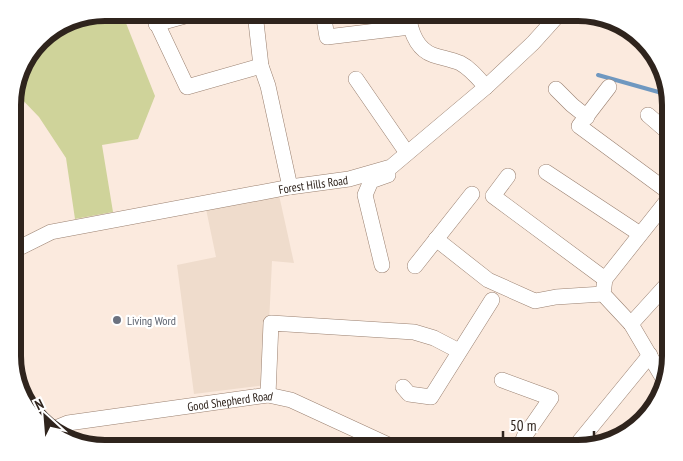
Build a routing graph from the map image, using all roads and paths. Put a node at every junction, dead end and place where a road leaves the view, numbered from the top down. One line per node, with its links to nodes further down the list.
1 (155, 21): 7 (street)
2 (256, 21): 7 (street)
3 (324, 21): 4 (street)
4 (404, 21)
5 (409, 21): 9 (street)
6 (553, 21): 9 (street, Forest Hills Road)
7 (261, 66): 19 (street)
8 (356, 79): 15 (street)
9 (486, 87): 15 (street, Forest Hills Road)
10 (608, 87): 13 (street)
11 (556, 88): 13 (street)
12 (648, 115): 14 (street)
13 (587, 116): 20 (street)
14 (662, 127)
15 (407, 153): 16 (street, Forest Hills Road)
16 (391, 167): 19 (street, Forest Hills Road); 26 (street)
17 (546, 172): 23 (street)
18 (508, 176): 28 (street)
19 (290, 187): 25 (street, Forest Hills Road)
20 (662, 189)
21 (472, 194): 24 (street)
22 (662, 205): 23 (street)
23 (640, 234): 28 (street)
24 (436, 239): 27 (street); 28 (street)
25 (21, 247)
26 (382, 265)
27 (415, 266)
28 (604, 286): 31 (street)
29 (662, 290): 31 (street)
30 (492, 300): 32 (street)
31 (631, 324): 33 (street)
32 (458, 351): 36 (street); 37 (street)
33 (650, 355): 34 (street); 41 (street)
34 (660, 373)
35 (502, 380): 40 (street)
36 (403, 387)
37 (268, 395): 38 (street, Good Shepherd Road); 39 (street, Good Shepherd Road)
38 (59, 427)
39 (378, 440)
40 (523, 440)
41 (581, 440)

